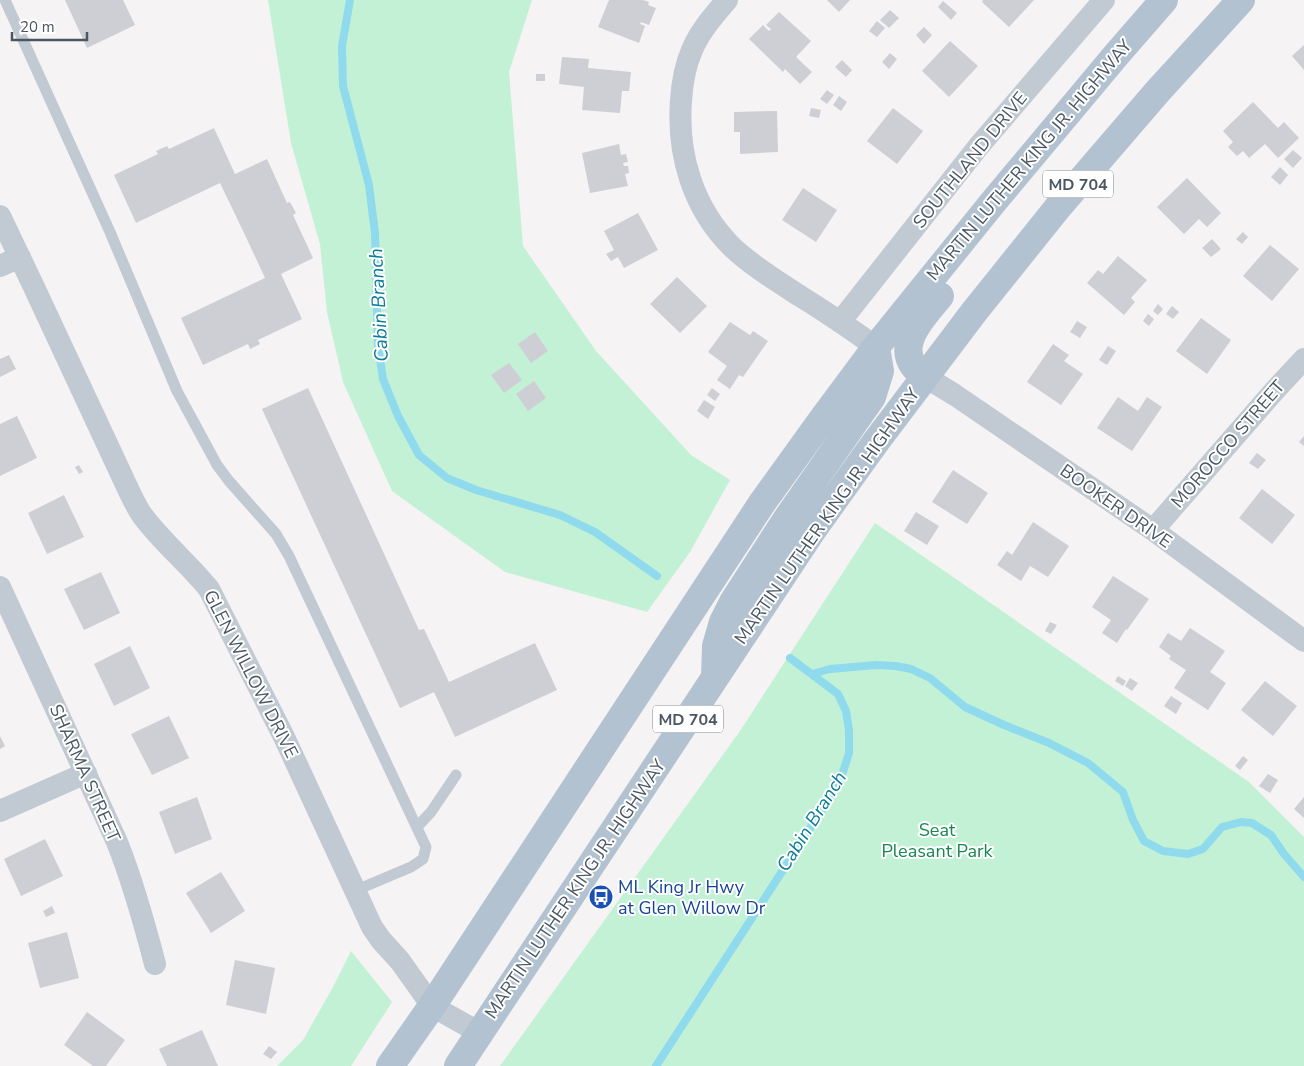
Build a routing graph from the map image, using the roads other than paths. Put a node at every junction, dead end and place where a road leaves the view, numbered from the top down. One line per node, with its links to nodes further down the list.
1 (5, 0): 20 (lane)
2 (727, 0): 9 (street)
3 (1104, 0): 9 (street, SOUTHLAND DRIVE)
4 (1164, 0): 6 (main road, MARTIN LUTHER KING JR. HIGHWAY / MD 704)
5 (1241, 0): 12 (main road, MARTIN LUTHER KING JR. HIGHWAY / MD 704)
6 (1066, 115): 10 (main road, MARTIN LUTHER KING JR. HIGHWAY / MD 704); 12 (main road)
7 (0, 216): 8 (street, GLEN WILLOW DRIVE)
8 (10, 261): 21 (street, GLEN WILLOW DRIVE)
9 (840, 322): 10 (street)
10 (876, 346): 16 (main road); 23 (main road, MARTIN LUTHER KING JR. HIGHWAY / MD 704)
11 (1304, 359): 13 (street, MOROCCO STREET)
12 (924, 376): 13 (street, BOOKER DRIVE); 16 (main road, MARTIN LUTHER KING JR. HIGHWAY / MD 704)
13 (1152, 530): 15 (street, BOOKER DRIVE)
14 (0, 587): 17 (street, SHARMA STREET)
15 (1304, 642)
16 (715, 679): 24 (main road, MARTIN LUTHER KING JR. HIGHWAY / MD 704)
17 (86, 772): 19 (street); 22 (street, SHARMA STREET)
18 (456, 775): 20 (lane)
19 (0, 811)
20 (417, 827): 21 (lane)
21 (354, 891): 23 (street, GLEN WILLOW DRIVE)
22 (154, 964)
23 (432, 1006): 24 (street, GLEN WILLOW DRIVE); 25 (main road, MARTIN LUTHER KING JR. HIGHWAY / MD 704)
24 (480, 1033): 26 (main road, MARTIN LUTHER KING JR. HIGHWAY / MD 704)
25 (390, 1066)
26 (458, 1066)

